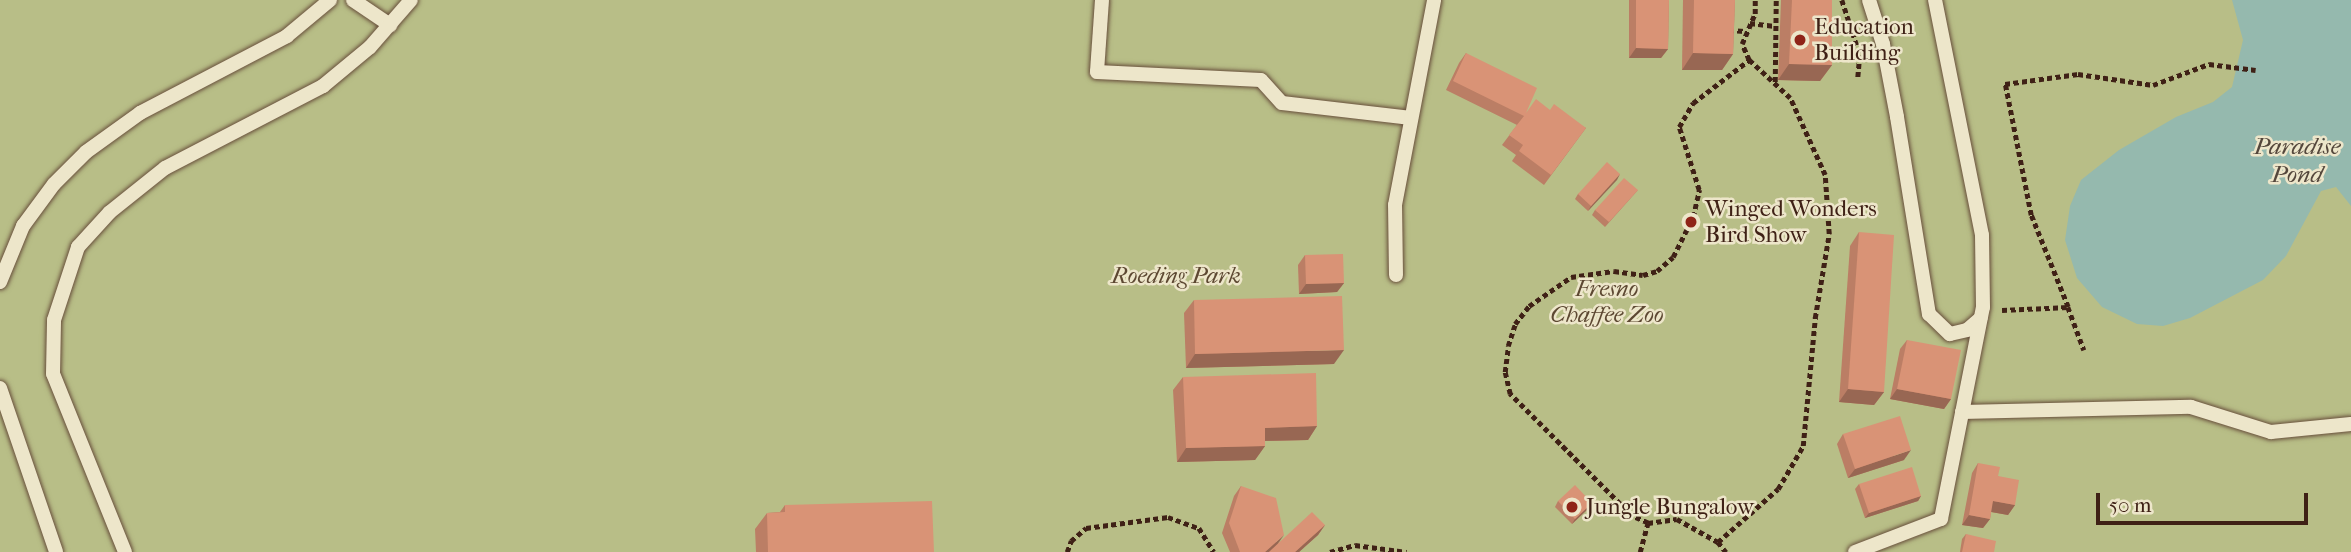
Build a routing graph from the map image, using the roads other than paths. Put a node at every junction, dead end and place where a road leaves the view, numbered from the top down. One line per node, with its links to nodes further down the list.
1 (330, 0): 11 (lane)
2 (354, 0): 8 (lane)
3 (411, 0): 8 (lane)
4 (1102, 0): 9 (lane)
5 (1434, 0): 9 (lane)
6 (1869, 0): 12 (lane)
7 (1935, 0): 12 (lane)
8 (390, 25): 17 (lane)
9 (1411, 118): 10 (lane)
10 (1396, 275)
11 (0, 282)
12 (1981, 317): 14 (lane)
13 (0, 388): 16 (lane)
14 (1962, 412): 15 (lane); 18 (lane)
15 (2351, 424)
16 (56, 552)
17 (125, 552)
18 (1854, 552)

